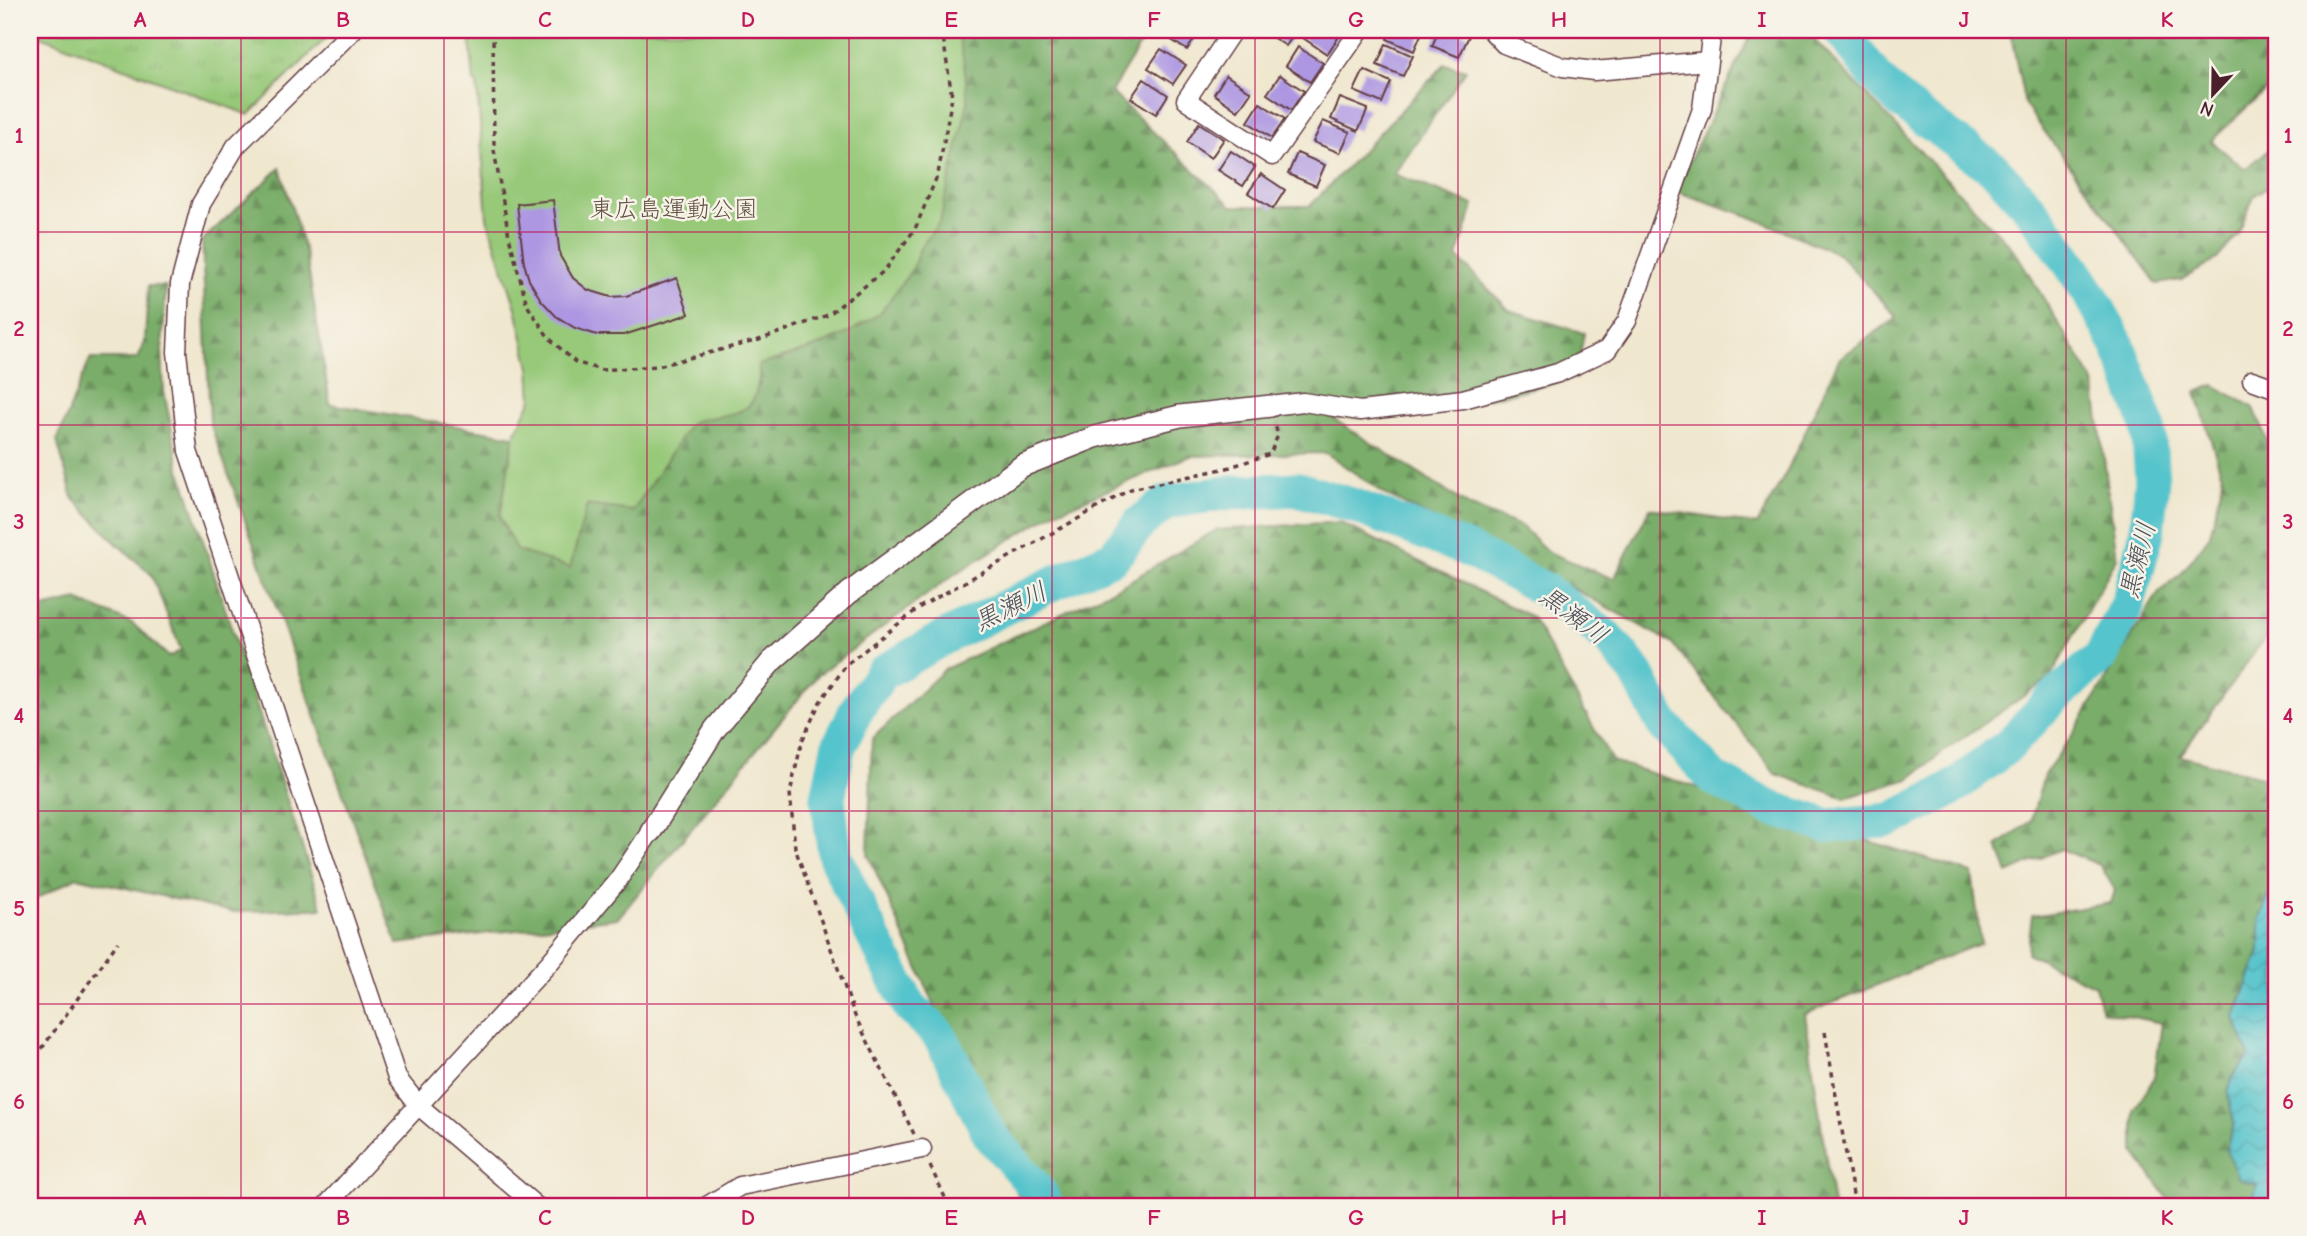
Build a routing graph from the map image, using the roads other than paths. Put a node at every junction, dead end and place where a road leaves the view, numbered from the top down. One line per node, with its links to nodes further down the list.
1 (353, 30): 11 (street)
2 (1233, 30): 3 (street)
3 (1360, 30)
4 (1491, 30): 6 (street)
5 (1712, 30): 6 (street)
6 (1708, 61): 9 (street)
7 (2252, 380): 8 (street)
8 (2277, 388)
9 (1271, 406): 10 (street)
10 (651, 831): 11 (street)
11 (419, 1106): 13 (street); 14 (street)
12 (922, 1149): 15 (street)
13 (326, 1206)
14 (536, 1206)
15 (706, 1206)

